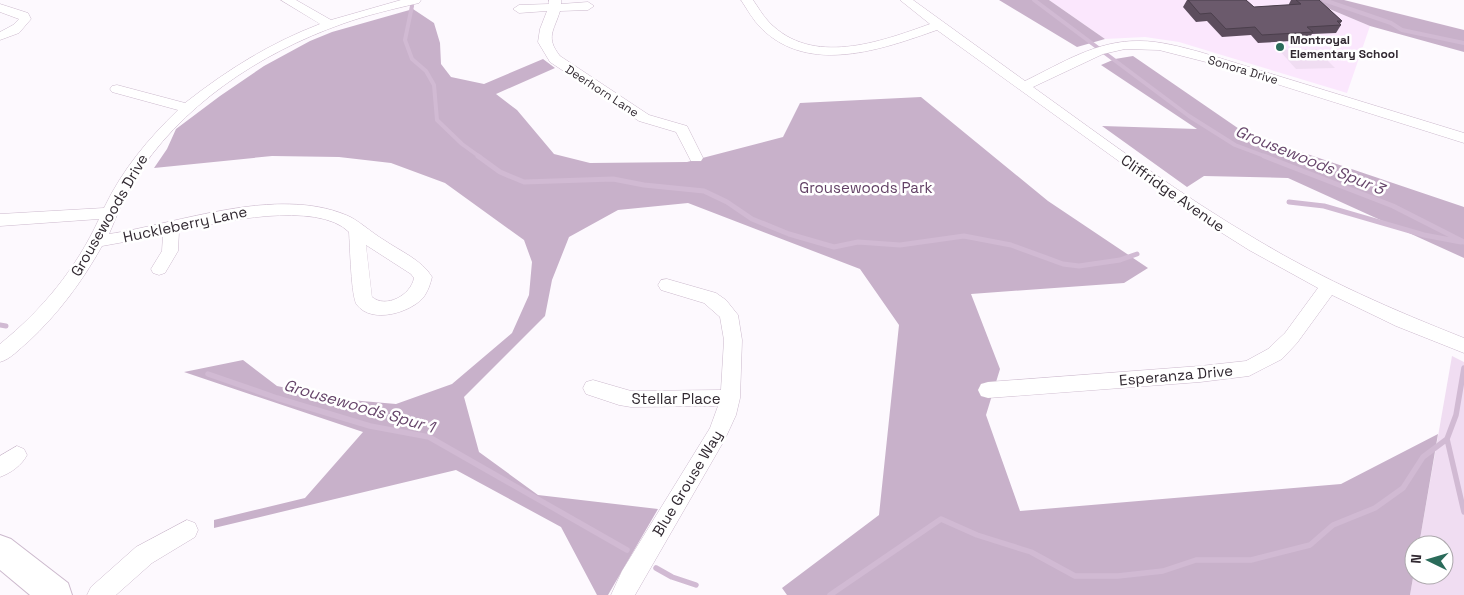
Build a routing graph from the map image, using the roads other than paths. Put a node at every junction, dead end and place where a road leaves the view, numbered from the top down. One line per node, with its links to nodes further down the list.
1 (287, 0): 9 (street)
2 (415, 0): 9 (street, Grousewoods Drive)
3 (747, 0): 10 (street)
4 (906, 0): 10 (street, Cliffridge Avenue)
5 (555, 4): 6 (street); 8 (street); 16 (street, Deerhorn Lane)
6 (588, 6)
7 (0, 8): 11 (street)
8 (519, 10)
9 (328, 24): 14 (street, Grousewoods Drive)
10 (940, 25): 12 (street, Cliffridge Avenue)
11 (0, 36)
12 (1024, 86): 15 (street, Sonora Drive); 24 (street, Cliffridge Avenue)
13 (117, 89): 14 (street)
14 (187, 108): 17 (street, Grousewoods Drive)
15 (1463, 135)
16 (696, 158)
17 (110, 213): 18 (street); 21 (street, Grousewoods Drive)
18 (0, 220)
19 (171, 227): 20 (street, Huckleberry Lane); 21 (street, Huckleberry Lane); 22 (street)
20 (357, 231): 20 (street, Huckleberry Lane)
21 (97, 241): 26 (street, Grousewoods Drive)
22 (159, 269)
23 (667, 285): 29 (street, Blue Grouse Way)
24 (1329, 286): 25 (street, Cliffridge Avenue); 28 (street, Esperanza Drive)
25 (1464, 346)
26 (0, 355)
27 (593, 388): 29 (street, Stellar Place)
28 (988, 390)
29 (730, 398): 36 (street, Blue Grouse Way)
30 (17, 455): 31 (street)
31 (0, 468)
32 (186, 530): 35 (street)
33 (0, 550): 34 (street)
34 (56, 595)
35 (99, 595)
36 (623, 595)

